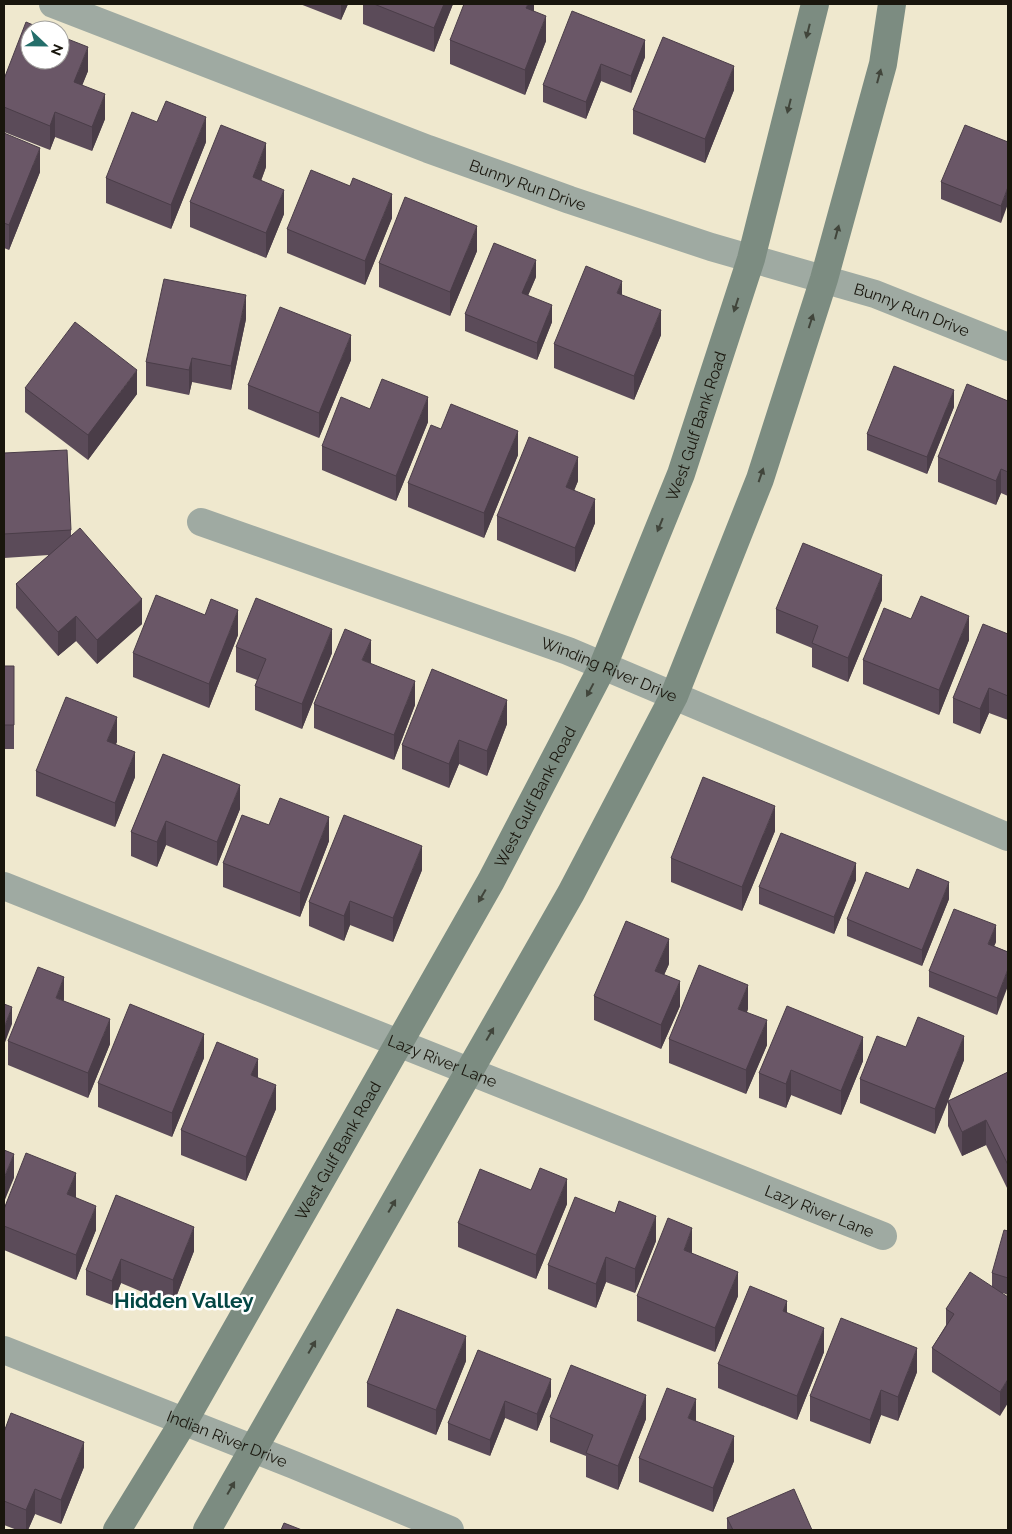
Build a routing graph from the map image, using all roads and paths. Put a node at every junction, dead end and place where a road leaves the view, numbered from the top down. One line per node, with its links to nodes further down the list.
1 (53, 4): 4 (street, Bunny Run Drive)
2 (815, 4): 4 (main road, West Gulf Bank Road, one-way to 4)
3 (892, 4): 5 (main road, one-way to 3)
4 (751, 259): 5 (street, Bunny Run Drive); 8 (main road, West Gulf Bank Road, one-way to 8)
5 (824, 279): 6 (street, Bunny Run Drive); 9 (main road, one-way to 5)
6 (1008, 347)
7 (201, 522): 8 (street, Winding River Drive)
8 (603, 666): 9 (street, Winding River Drive); 12 (main road, West Gulf Bank Road, one-way to 12)
9 (674, 696): 10 (street, Winding River Drive); 13 (main road, one-way to 9)
10 (1008, 837)
11 (4, 886): 12 (street, Lazy River Lane)
12 (399, 1042): 13 (street, Lazy River Lane); 16 (main road, West Gulf Bank Road)
13 (470, 1070): 14 (street, Lazy River Lane); 17 (main road, one-way to 13)
14 (883, 1236)
15 (4, 1350): 16 (street, Indian River Drive)
16 (184, 1421): 17 (street, Indian River Drive); 18 (main road, West Gulf Bank Road)
17 (253, 1449): 19 (main road, one-way to 17); 20 (street, Indian River Drive)
18 (117, 1530)
19 (207, 1530)
20 (450, 1530)

